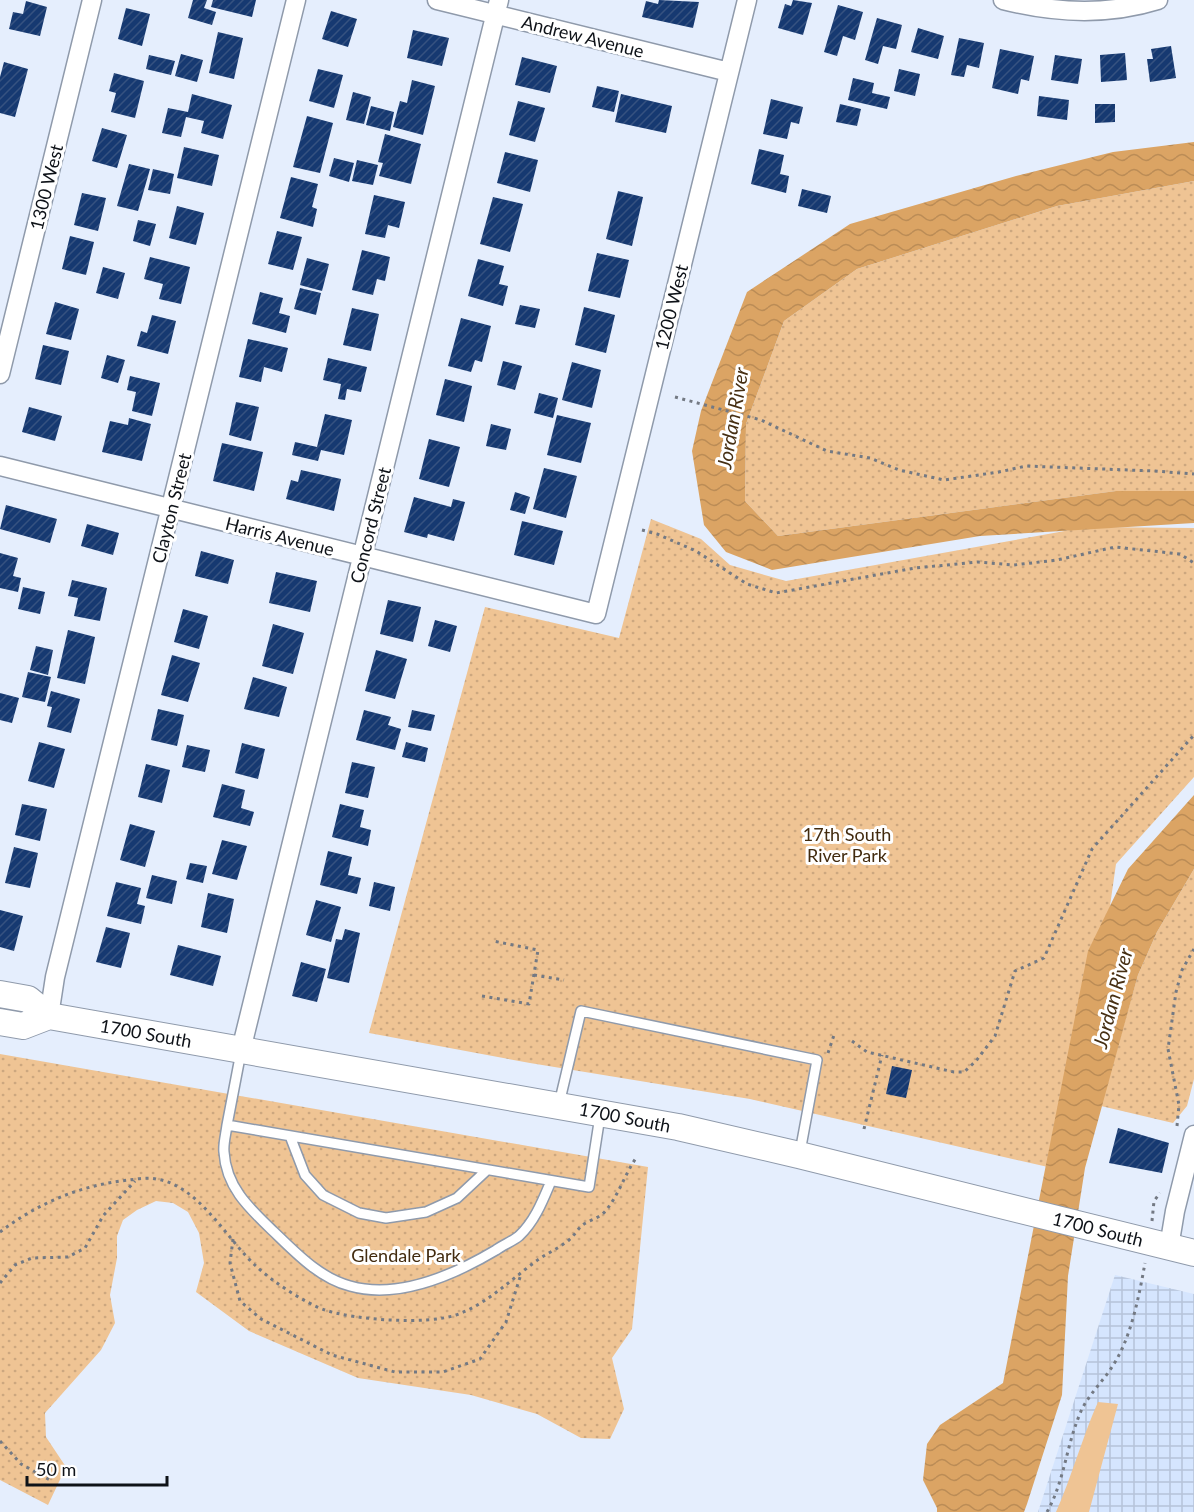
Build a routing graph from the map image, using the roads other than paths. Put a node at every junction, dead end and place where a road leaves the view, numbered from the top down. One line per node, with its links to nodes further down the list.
1 (92, 0): 10 (street, 1300 West)
2 (296, 0): 12 (street, Clayton Street)
3 (437, 0): 8 (street, Andrew Avenue)
4 (747, 0): 9 (street, 1200 West)
5 (1003, 0): 7 (street)
6 (1158, 0): 7 (street)
7 (1027, 3)
8 (497, 7): 9 (street, Andrew Avenue); 13 (street, Concord Street)
9 (729, 72): 14 (street, 1200 West)
10 (0, 374)
11 (0, 466): 12 (street, Harris Avenue)
12 (171, 508): 13 (street, Harris Avenue); 16 (street, Clayton Street)
13 (363, 556): 14 (street, Harris Avenue); 18 (street, Concord Street)
14 (596, 614)
15 (0, 994): 16 (street, 1700 South)
16 (49, 1016): 17 (street, 1700 South); 18 (street, 1700 South)
17 (0, 1022)
18 (241, 1050): 19 (street, 1700 South); 21 (lane)
19 (559, 1105): 20 (street, 1700 South); 24 (lane)
20 (601, 1113): 24 (street, 1700 South); 26 (lane)
21 (227, 1125): 23 (lane); 26 (lane)
22 (1185, 1134): 27 (street)
23 (290, 1136): 25 (lane); 25 (lane)
24 (799, 1155): 27 (street, 1700 South)
25 (487, 1170): 26 (lane)
26 (551, 1181)
27 (1169, 1247): 28 (street, 1700 South)
28 (1194, 1253)

